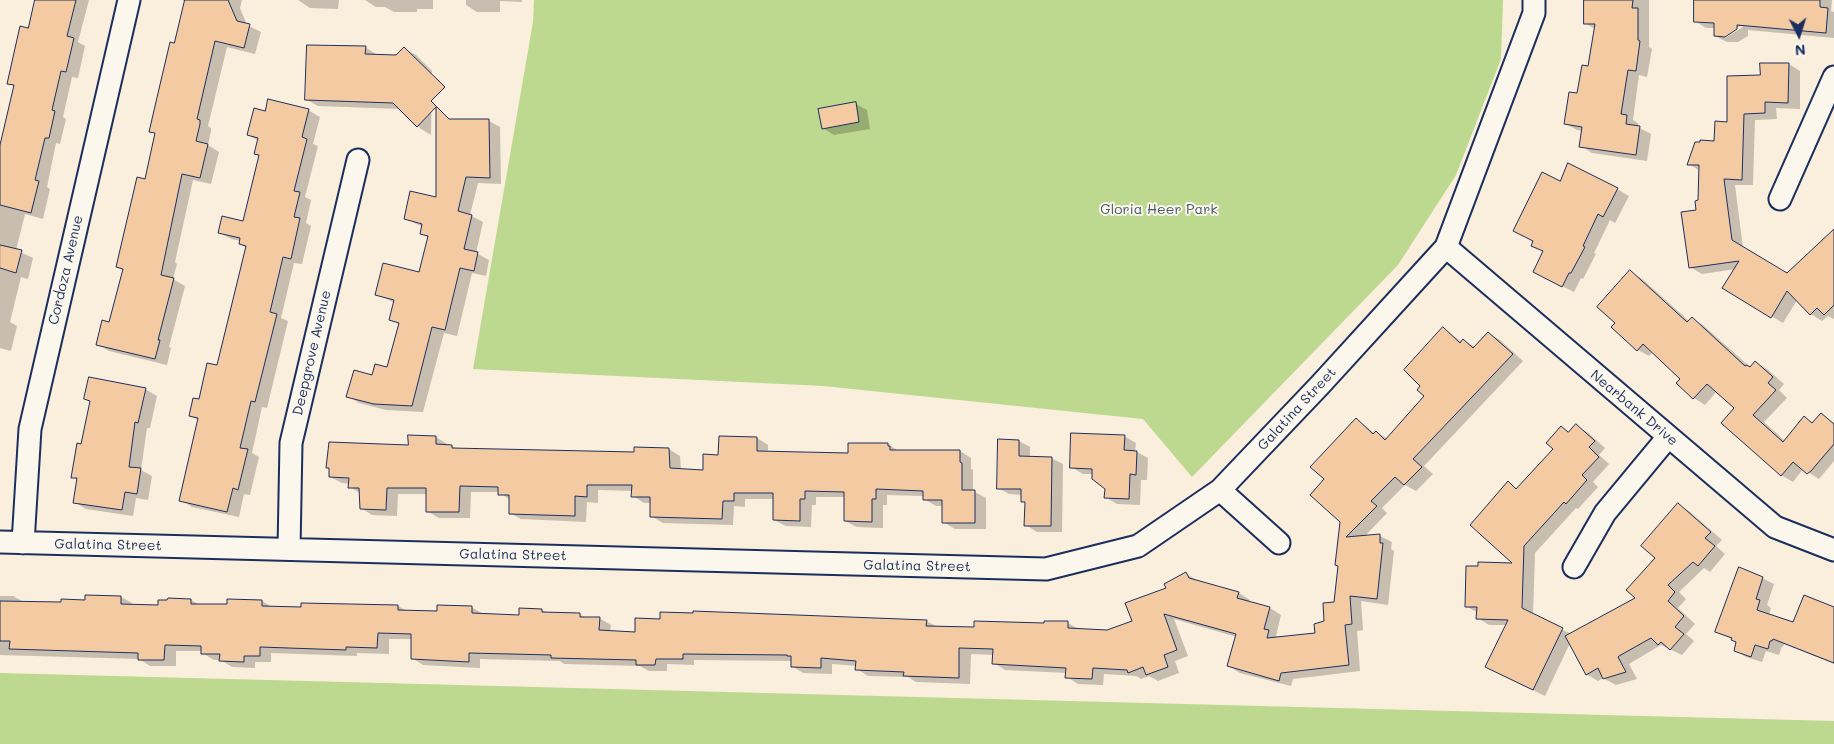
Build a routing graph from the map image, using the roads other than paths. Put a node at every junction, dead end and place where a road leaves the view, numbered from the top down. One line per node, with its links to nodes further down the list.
1 (129, 0): 10 (street, Cordoza Avenue)
2 (1534, 0): 6 (street, Galatina Street)
3 (1834, 77): 5 (street)
4 (358, 160): 12 (street, Deepgrove Avenue)
5 (1780, 199)
6 (1446, 248): 7 (street, Nearbank Drive); 8 (street, Galatina Street)
7 (1668, 437): 13 (street, Nearbank Drive); 14 (street)
8 (1220, 490): 11 (street); 12 (street, Galatina Street)
9 (0, 542): 10 (street, Galatina Street)
10 (23, 543): 12 (street, Galatina Street)
11 (1279, 543)
12 (289, 549)
13 (1834, 550)
14 (1574, 567)

